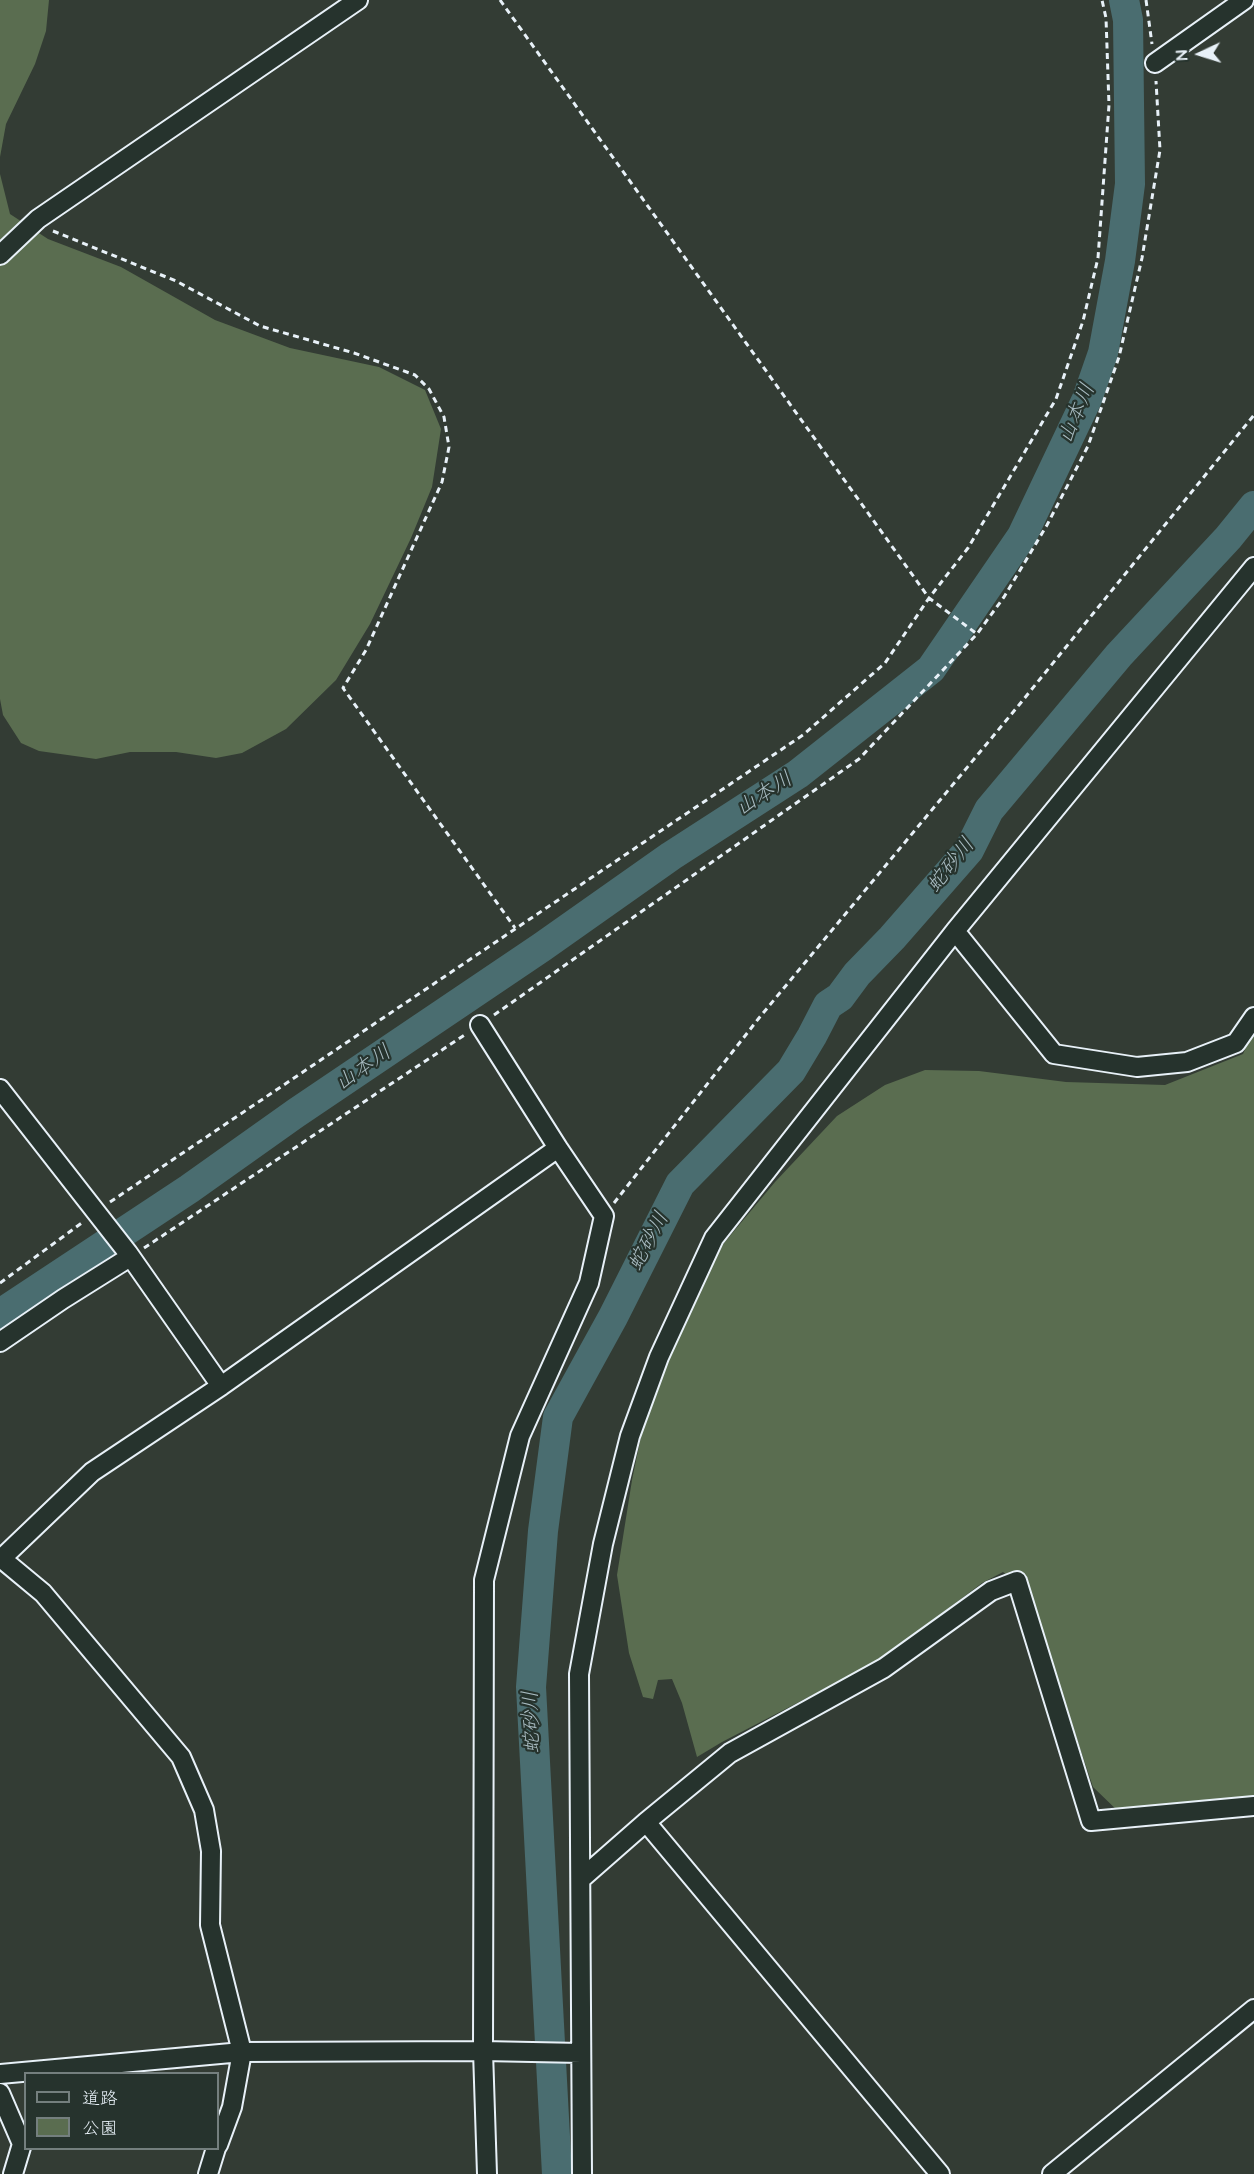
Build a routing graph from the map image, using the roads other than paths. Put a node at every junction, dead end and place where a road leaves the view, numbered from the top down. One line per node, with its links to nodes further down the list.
1 (358, 0): 4 (street)
2 (1244, 0): 3 (street)
3 (1155, 63)
4 (0, 255)
5 (1254, 567): 6 (street)
6 (955, 931): 7 (street); 17 (street)
7 (1254, 1017)
8 (480, 1025): 10 (street)
9 (0, 1089): 11 (street)
10 (558, 1148): 13 (street); 19 (street)
11 (129, 1255): 12 (street); 13 (street)
12 (0, 1342)
13 (221, 1386): 14 (street)
14 (1, 1559): 20 (street)
15 (1254, 1806): 16 (street)
16 (646, 1822): 17 (street); 30 (street)
17 (581, 1879): 21 (street)
18 (1254, 2009): 31 (street)
19 (483, 2051): 20 (street); 21 (street); 28 (street)
20 (242, 2052): 22 (street); 24 (street)
21 (581, 2053): 29 (street)
22 (0, 2074)
23 (0, 2093): 26 (street)
24 (219, 2141)
25 (216, 2150): 27 (street)
26 (13, 2174)
27 (208, 2174)
28 (486, 2174)
29 (582, 2174)
30 (940, 2174)
31 (1052, 2174)

